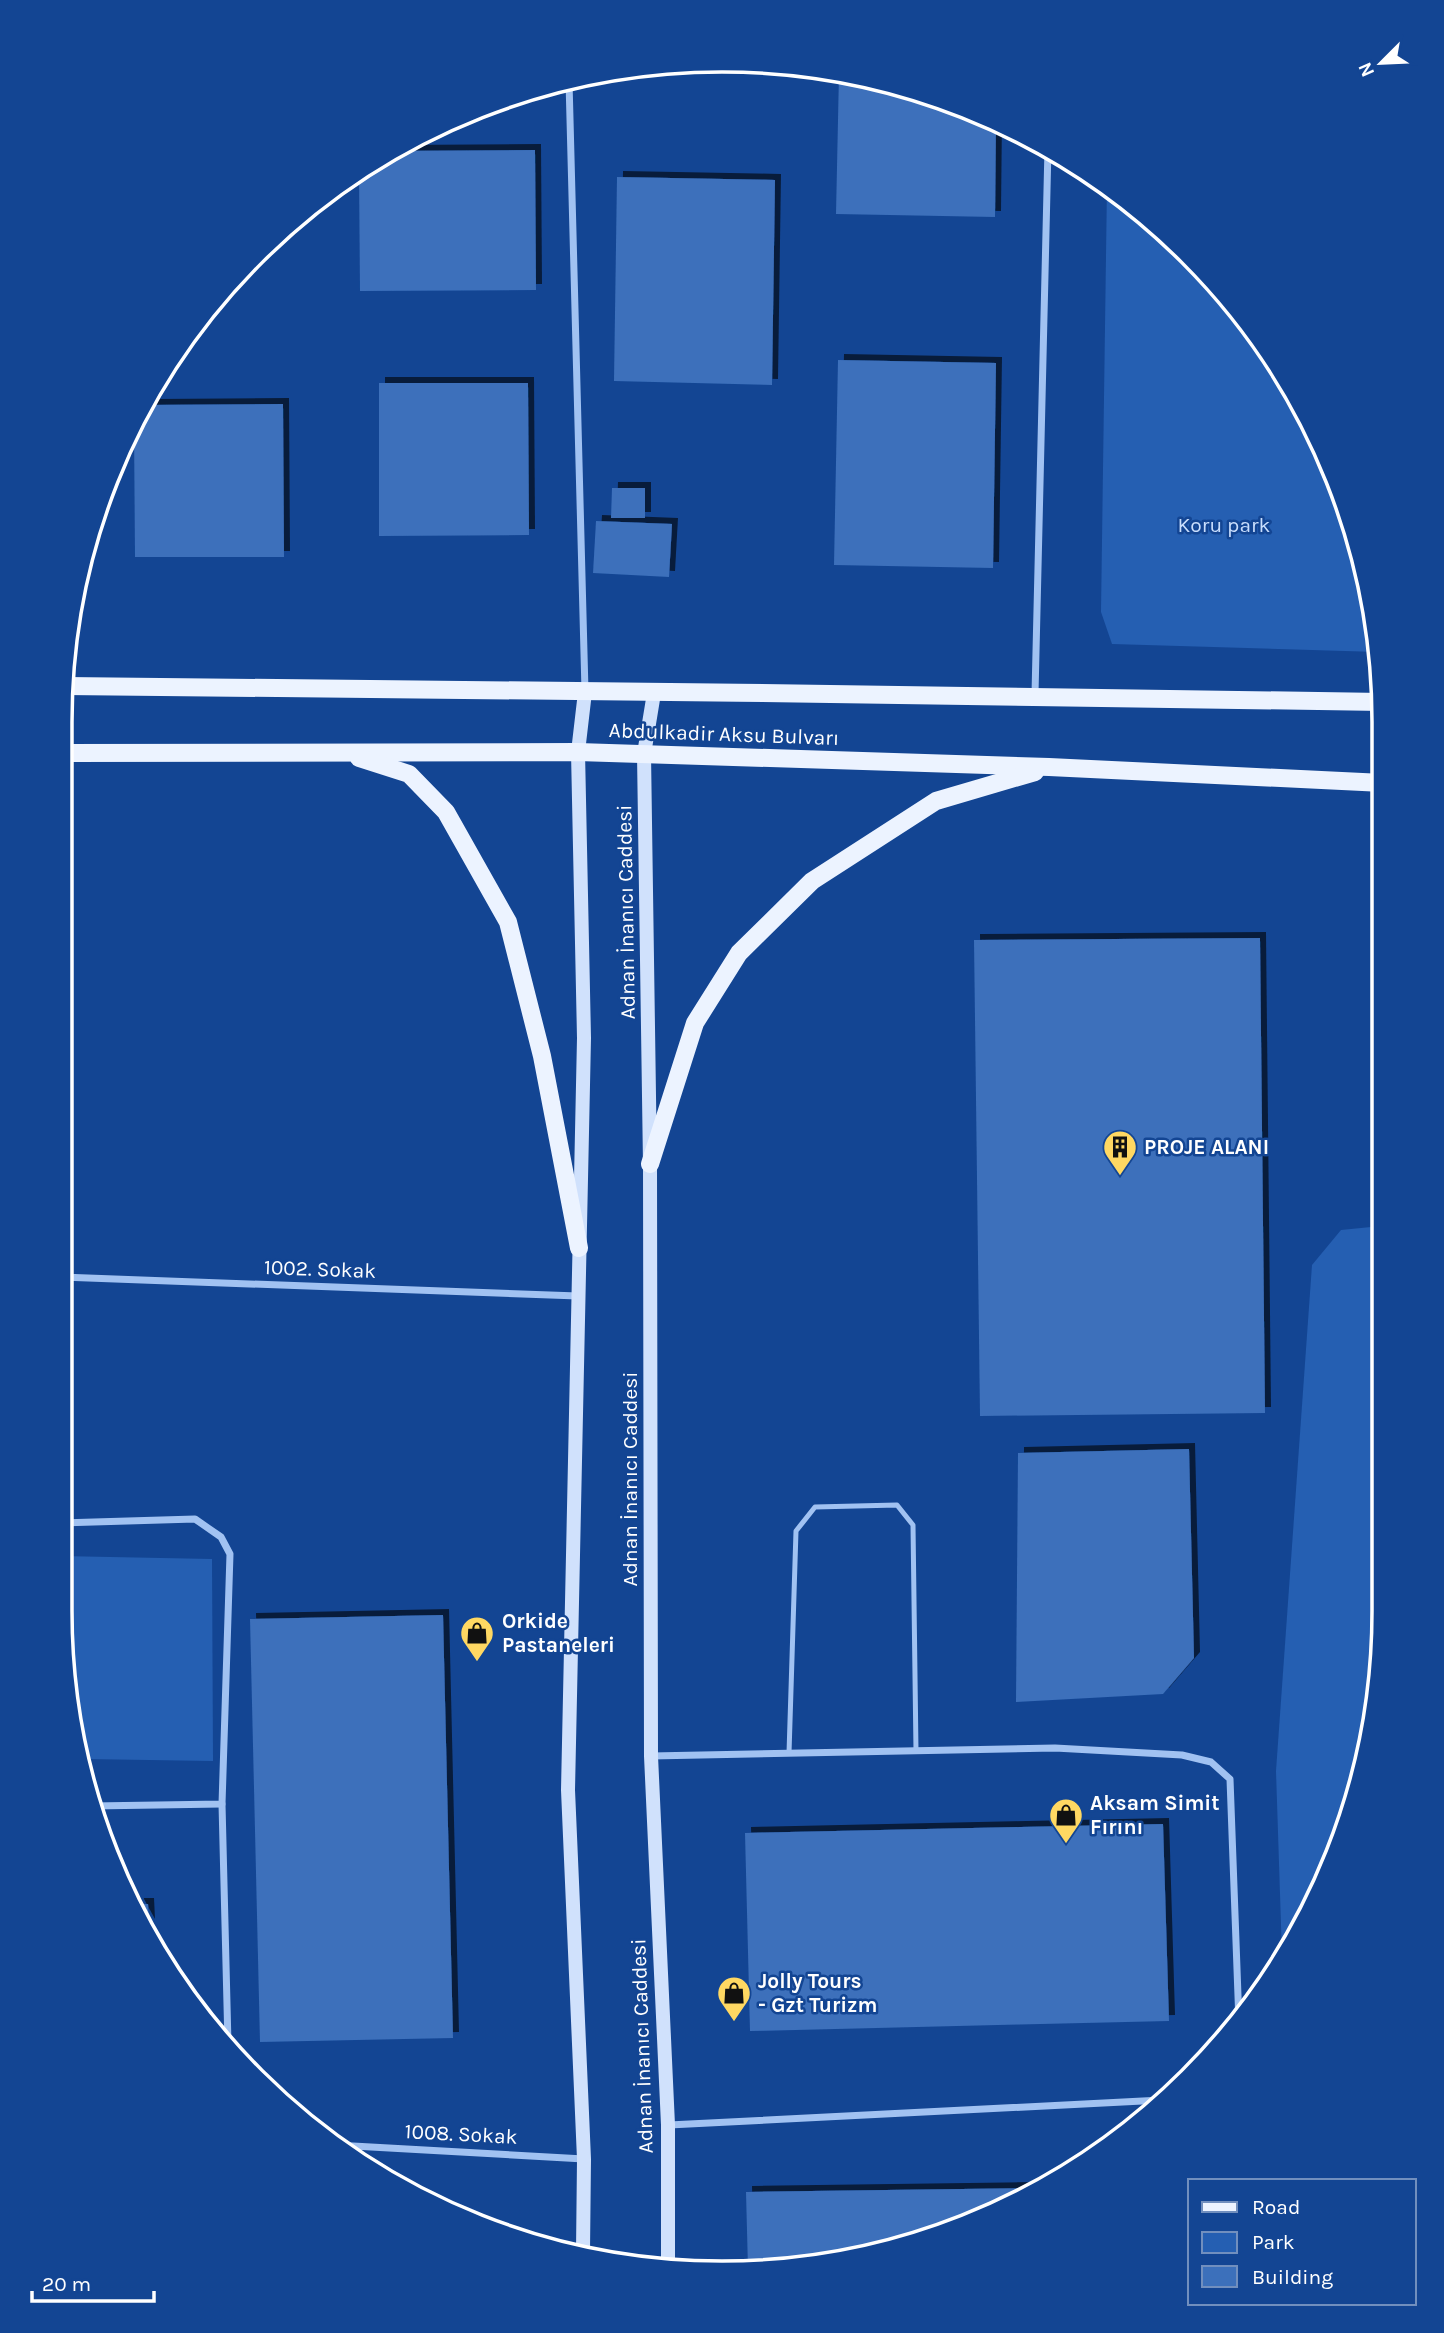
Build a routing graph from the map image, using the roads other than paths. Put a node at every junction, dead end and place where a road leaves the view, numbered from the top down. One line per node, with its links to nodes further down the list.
1 (569, 90): 4 (street)
2 (1048, 159): 6 (street)
3 (73, 686): 4 (main road, Abdulkadir Aksu Bulvarı)
4 (585, 692): 5 (main road, Abdulkadir Aksu Bulvarı); 9 (main road, Adnan İnanıcı Caddesi)
5 (654, 693): 6 (main road, Abdulkadir Aksu Bulvarı); 11 (main road, Adnan İnanıcı Caddesi)
6 (1035, 695): 7 (main road, Abdulkadir Aksu Bulvarı)
7 (1372, 702)
8 (343, 752): 9 (main road, Abdulkadir Aksu Bulvarı); 10 (main road, Abdulkadir Aksu Bulvarı); 15 (main road)
9 (578, 752): 11 (main road, Abdulkadir Aksu Bulvarı); 15 (main road, Adnan İnanıcı Caddesi)
10 (72, 753)
11 (644, 754): 12 (main road, Abdulkadir Aksu Bulvarı); 14 (main road, Adnan İnanıcı Caddesi)
12 (1049, 767): 13 (main road, Abdulkadir Aksu Bulvarı); 14 (main road)
13 (1372, 782)
14 (650, 1164): 21 (main road, Adnan İnanıcı Caddesi)
15 (579, 1248): 17 (main road, Adnan İnanıcı Caddesi)
16 (72, 1277): 17 (street, 1002. Sokak)
17 (578, 1296): 29 (main road, Adnan İnanıcı Caddesi)
18 (72, 1523): 22 (street)
19 (916, 1751): 20 (street); 20 (lane); 24 (street)
20 (789, 1753): 21 (street)
21 (651, 1756): 27 (main road, Adnan İnanıcı Caddesi)
22 (222, 1804): 23 (street); 25 (street)
23 (102, 1805)
24 (1238, 2006)
25 (228, 2034)
26 (1150, 2101): 27 (street)
27 (668, 2125): 31 (main road, Adnan İnanıcı Caddesi)
28 (353, 2146): 29 (street, 1008. Sokak)
29 (584, 2159): 30 (main road, Adnan İnanıcı Caddesi)
30 (583, 2246)
31 (668, 2259)

